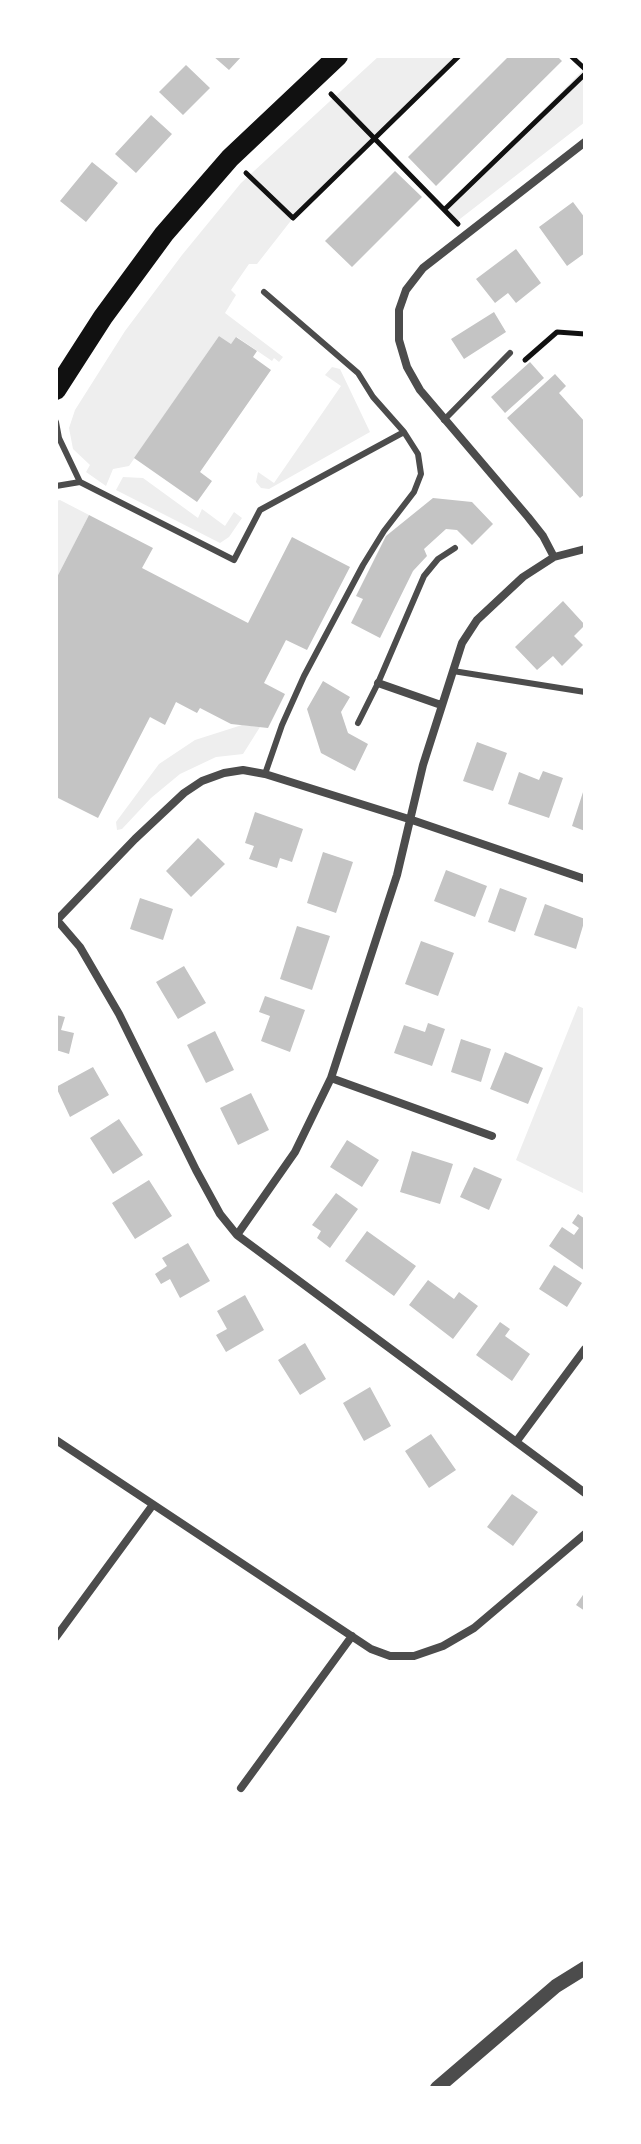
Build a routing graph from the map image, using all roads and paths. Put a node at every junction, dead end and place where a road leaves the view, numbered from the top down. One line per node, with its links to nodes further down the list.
1 (338, 56): 5 (main road)
2 (459, 56): 6 (path)
3 (571, 56): 4 (path)
4 (585, 72): 9 (path)
5 (314, 77): 6 (path); 8 (main road)
6 (375, 138): 8 (path); 9 (path)
7 (585, 142): 10 (street)
8 (230, 158): 13 (main road)
9 (445, 209): 10 (path)
10 (467, 234): 14 (street)
11 (264, 292): 16 (lane)
12 (510, 353): 14 (lane)
13 (56, 390)
14 (444, 420): 21 (street)
15 (56, 422): 17 (lane)
16 (404, 432): 17 (lane); 27 (lane)
17 (80, 482): 18 (lane)
18 (56, 486)
19 (455, 548): 23 (lane)
20 (585, 549): 21 (street)
21 (554, 557): 22 (street)
22 (453, 671): 24 (lane); 25 (street)
23 (378, 683): 25 (street); 26 (lane)
24 (585, 692)
25 (441, 705): 28 (street)
26 (358, 723)
27 (265, 774): 28 (street); 30 (street)
28 (412, 820): 29 (street); 31 (street)
29 (585, 879)
30 (56, 920): 33 (street)
31 (331, 1078): 32 (street); 33 (street)
32 (492, 1136)
33 (237, 1235): 36 (street)
34 (585, 1349): 36 (street)
35 (56, 1440): 38 (street)
36 (516, 1442): 37 (street)
37 (585, 1493)
38 (152, 1506): 40 (street); 41 (street)
39 (585, 1534): 40 (street)
40 (352, 1636): 42 (street)
41 (56, 1637)
42 (241, 1788)
43 (585, 1968): 44 (street)
44 (437, 2088)

